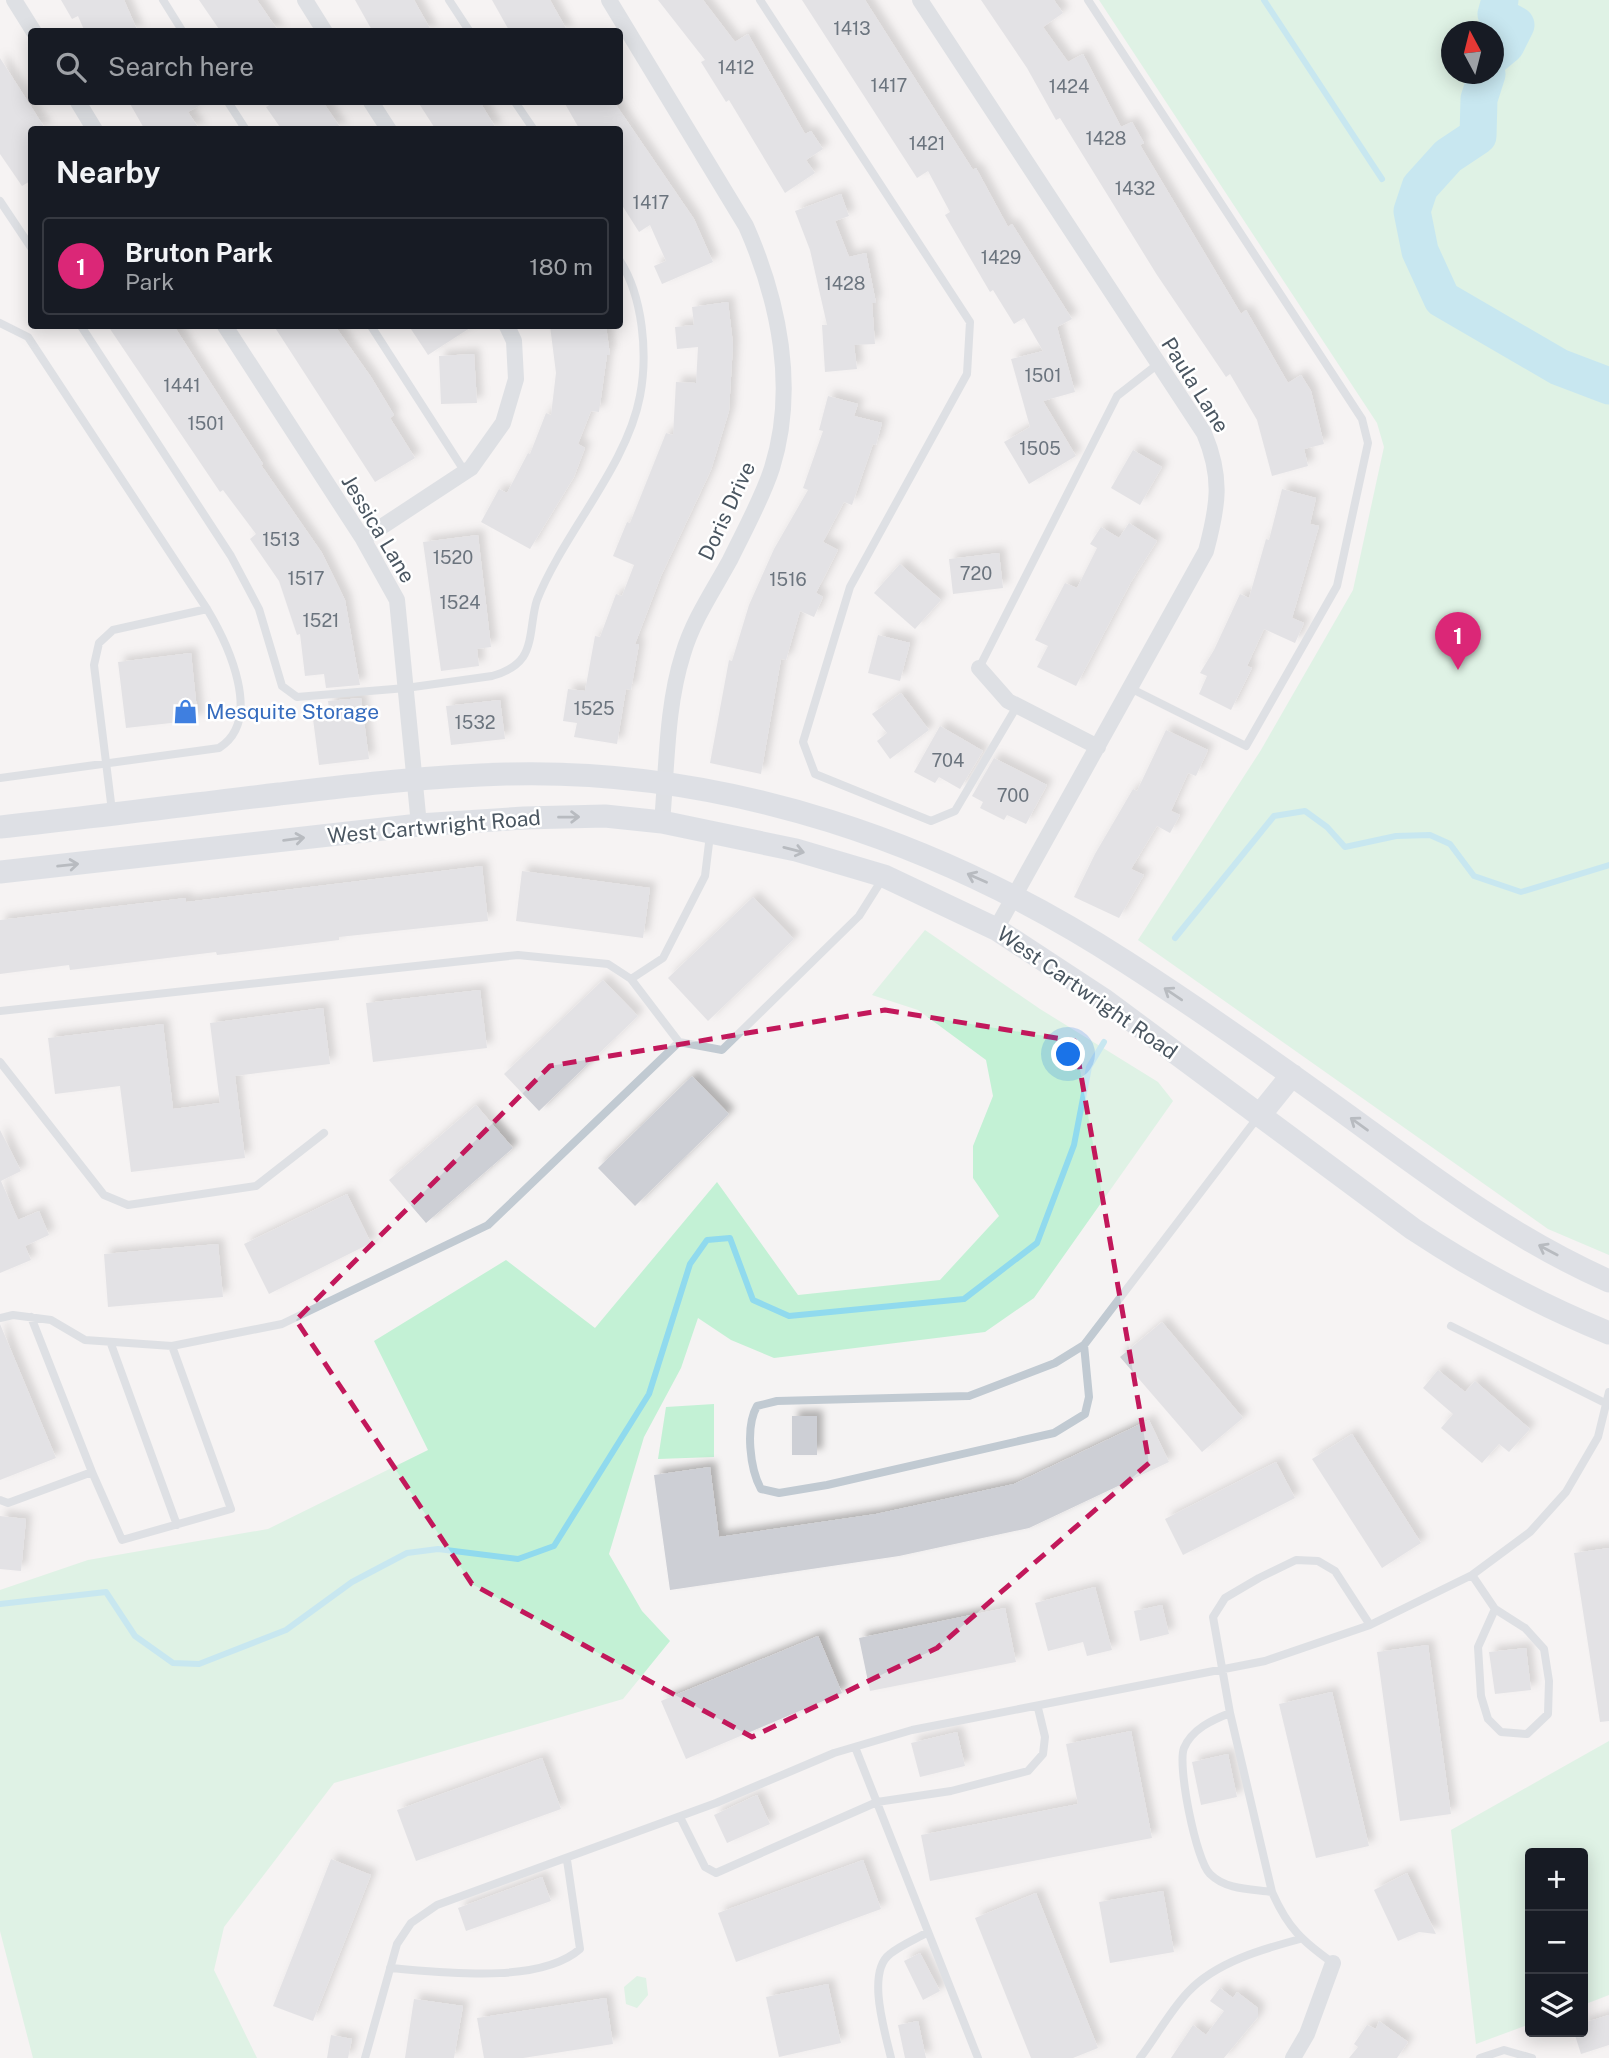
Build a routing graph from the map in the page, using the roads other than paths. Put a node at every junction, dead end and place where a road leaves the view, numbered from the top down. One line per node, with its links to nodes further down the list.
1 (14, 0): 9 (street)
2 (163, 0): 10 (lane)
3 (304, 0): 11 (street)
4 (449, 0): 12 (lane)
5 (609, 0): 41 (street, Doris Drive)
6 (760, 0): 36 (lane)
7 (920, 0): 29 (street, Paula Lane)
8 (1088, 0): 35 (lane)
9 (32, 28)
10 (180, 28)
11 (322, 28)
12 (467, 28)
13 (80, 105): 17 (street)
14 (230, 105): 18 (lane)
15 (373, 105): 19 (street)
16 (517, 105): 20 (lane)
17 (93, 126)
18 (243, 126)
19 (386, 126)
20 (531, 126)
21 (0, 201): 22 (lane)
22 (28, 243)
23 (623, 267): 34 (lane)
24 (0, 323): 32 (lane)
25 (83, 329): 34 (lane)
26 (227, 329): 31 (street, Jessica Lane)
27 (373, 329): 30 (lane)
28 (509, 329): 30 (street)
29 (1158, 365): 33 (lane); 35 (street, Paula Lane)
30 (465, 472): 31 (street)
31 (363, 539): 34 (street, Jessica Lane)
32 (207, 609): 38 (lane); 38 (lane)
33 (979, 668): 36 (street)
34 (406, 688): 40 (street, Jessica Lane)
35 (1130, 688): 37 (street, Paula Lane)
36 (1017, 706): 37 (street)
37 (1098, 747): 49 (street, Paula Lane)
38 (106, 764): 39 (lane); 42 (lane)
39 (0, 778)
40 (415, 778): 41 (main road, West Cartwright Road); 42 (main road, West Cartwright Road); 44 (street, Jessica Lane)
41 (665, 784): 43 (street, Doris Drive); 49 (main road, West Cartwright Road, one-way to 41)
42 (112, 814): 45 (main road, West Cartwright Road)
43 (662, 822): 44 (main road, West Cartwright Road, one-way to 43); 46 (main road, West Cartwright Road)
44 (419, 825): 47 (main road, West Cartwright Road, one-way to 44)
45 (0, 827)
46 (711, 832): 48 (main road, West Cartwright Road, one-way to 48); 51 (lane)
47 (0, 872)
48 (884, 876): 50 (main road, West Cartwright Road); 53 (lane)
49 (1014, 894): 50 (street, Paula Lane); 55 (main road, West Cartwright Road, one-way to 49)
50 (996, 929): 56 (main road, West Cartwright Road)
51 (631, 979): 52 (lane); 53 (lane)
52 (0, 1011)
53 (679, 1042): 65 (lane)
54 (0, 1062): 57 (lane)
55 (1292, 1075): 56 (main road); 58 (main road, West Cartwright Road, one-way to 55)
56 (1259, 1116): 62 (main road, West Cartwright Road); 64 (lane)
57 (324, 1133)
58 (1609, 1281)
59 (31, 1317): 60 (lane); 63 (lane); 68 (lane)
60 (0, 1318)
61 (1451, 1326): 67 (lane)
62 (1609, 1333)
63 (111, 1343): 65 (lane); 70 (lane)
64 (1084, 1345): 64 (lane)
65 (172, 1346): 70 (lane)
66 (1609, 1392): 67 (lane)
67 (1605, 1403): 71 (lane)
68 (92, 1472): 69 (lane); 70 (lane)
69 (0, 1500)
70 (177, 1525)
71 (1472, 1575): 72 (lane); 73 (lane)
72 (1495, 1609): 72 (lane)
73 (1370, 1625): 74 (lane); 74 (lane)
74 (1224, 1669): 75 (lane); 76 (lane)
75 (1038, 1708): 77 (lane); 78 (lane)
76 (1230, 1713): 81 (lane); 81 (lane)
77 (855, 1747): 78 (lane); 79 (lane)
78 (877, 1802): 79 (lane); 82 (lane)
79 (680, 1817): 80 (lane)
80 (567, 1860): 85 (lane); 85 (lane)
81 (1272, 1892): 83 (lane)
82 (928, 1932): 87 (lane); 88 (lane)
83 (1300, 1940): 84 (lane); 89 (lane)
84 (1333, 1963): 90 (street)
85 (390, 1968): 86 (lane)
86 (365, 2058)
87 (891, 2058)
88 (978, 2058)
89 (1140, 2058)
90 (1293, 2058)
91 (1480, 2058): 92 (lane)
92 (1531, 2058)

